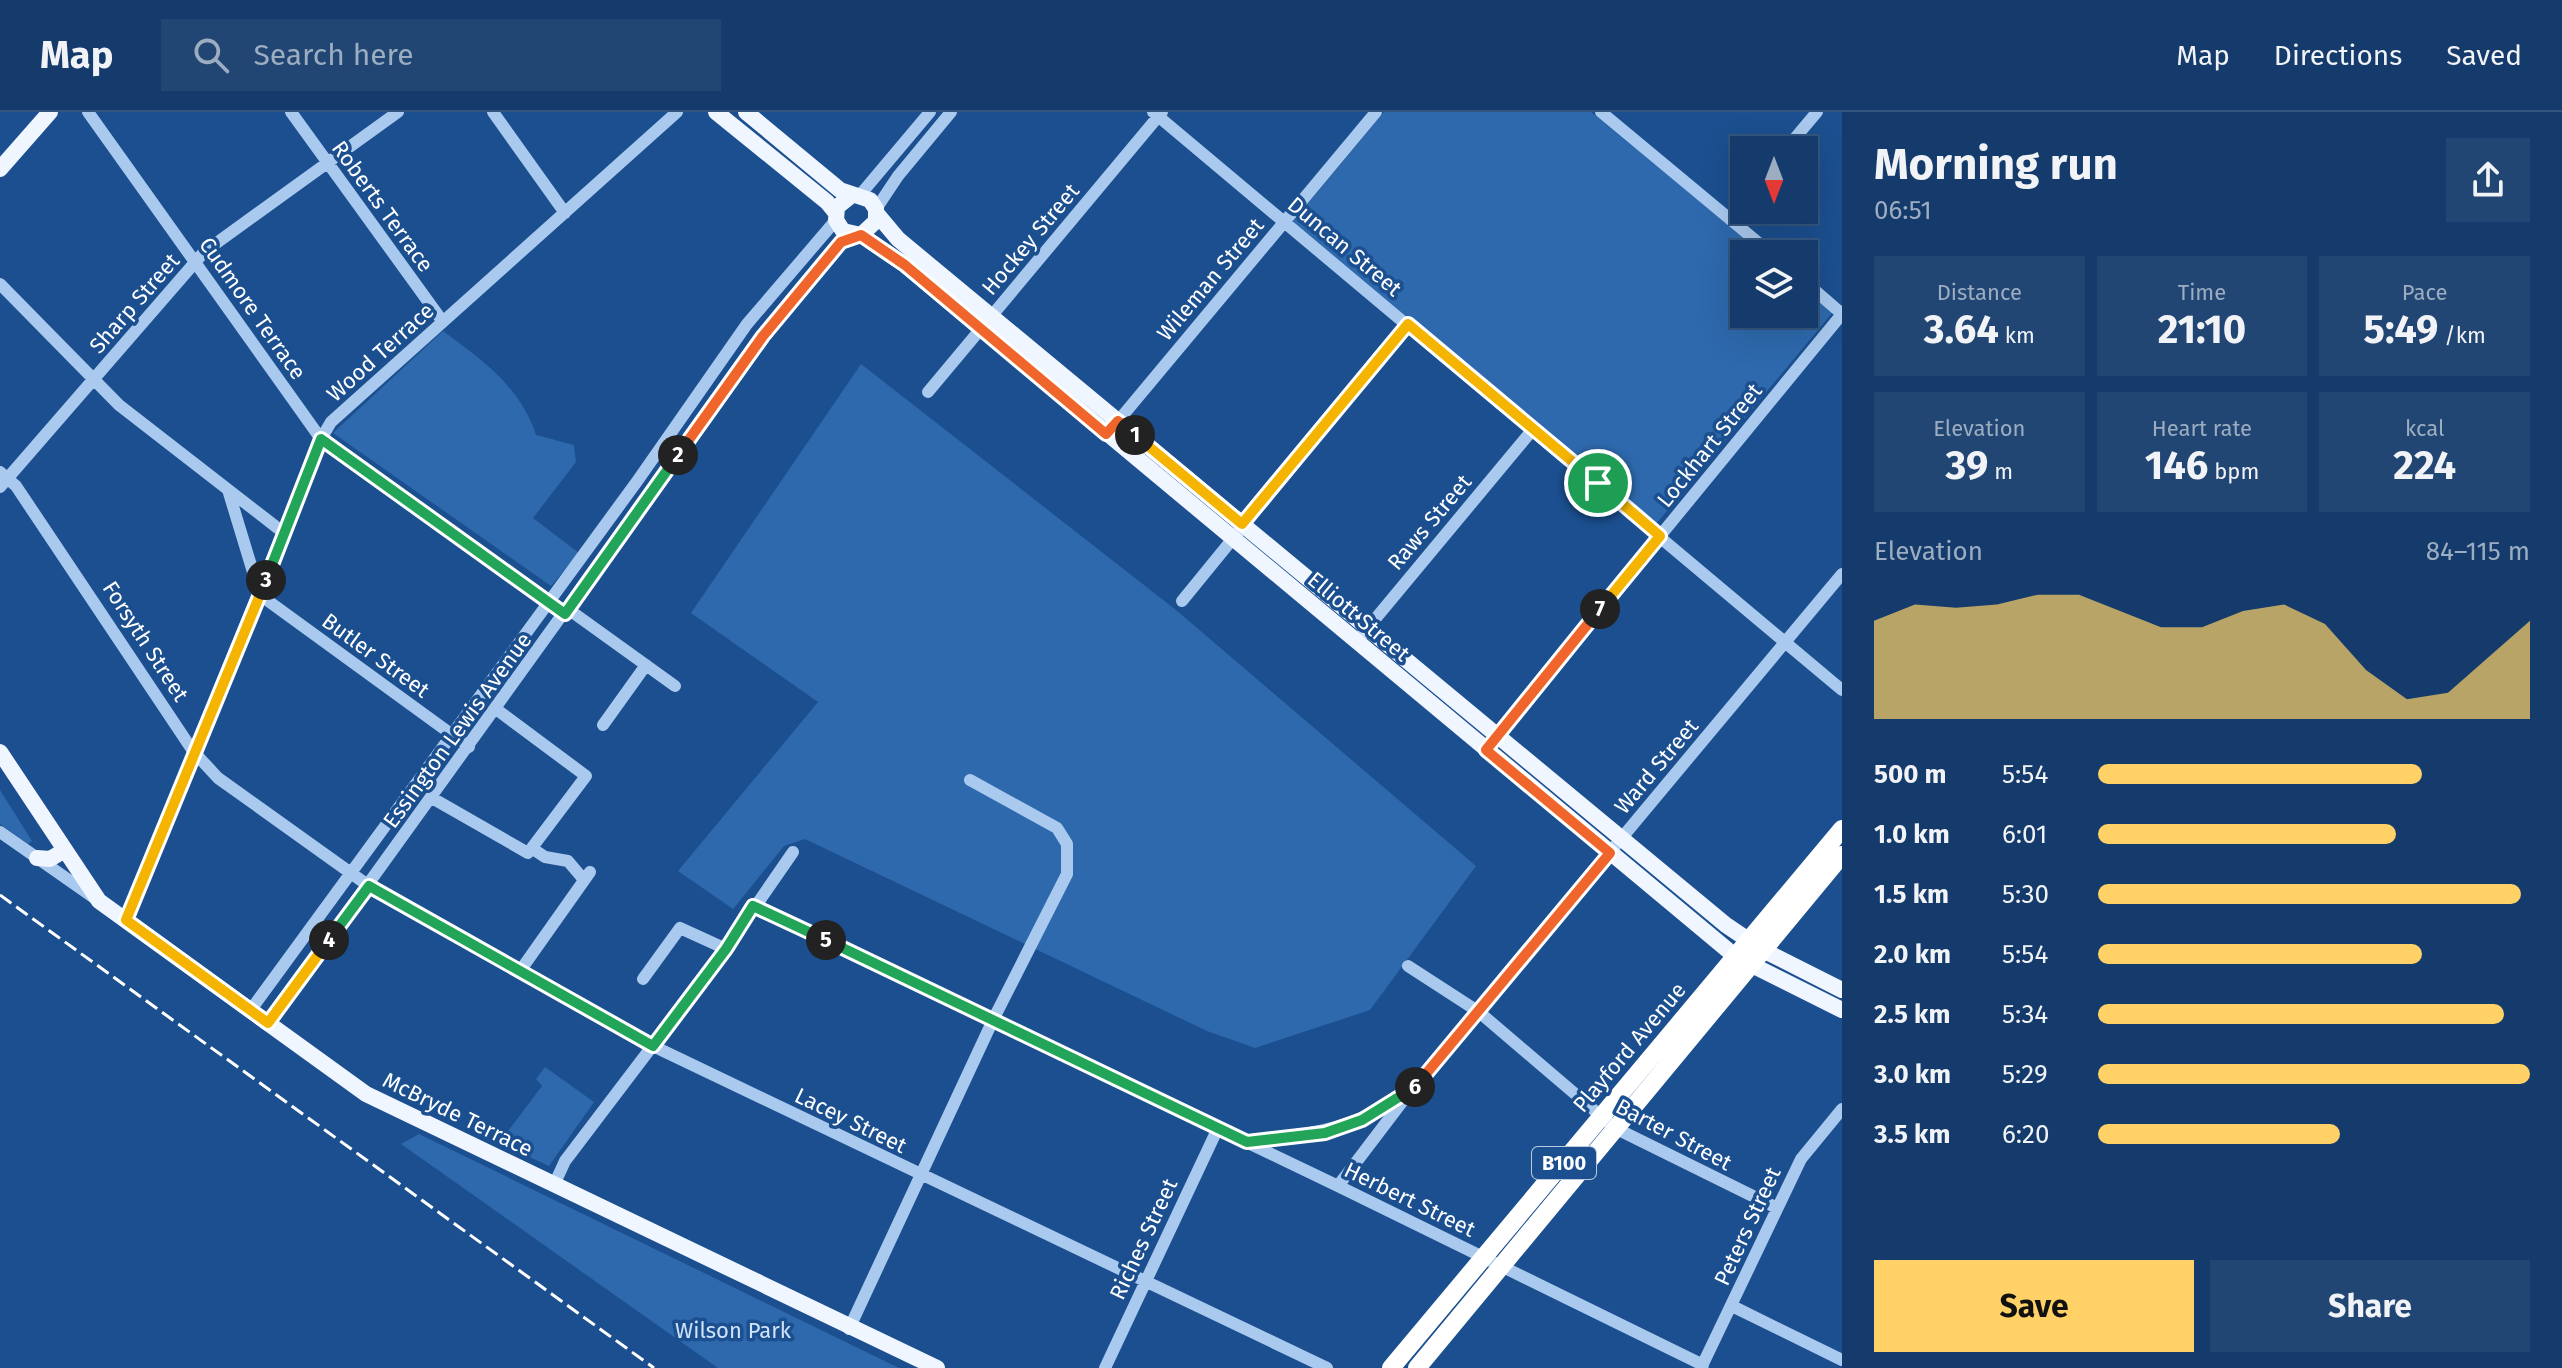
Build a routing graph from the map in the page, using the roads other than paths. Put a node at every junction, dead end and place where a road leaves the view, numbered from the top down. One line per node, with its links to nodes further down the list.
1 (50, 112): 17 (main road)
2 (88, 112): 26 (street, Cudmore Terrace)
3 (291, 112): 16 (street, Roberts Terrace)
4 (398, 112): 16 (street, Sharp Street)
5 (493, 112): 20 (street)
6 (677, 112): 20 (street, Wood Terrace)
7 (716, 112): 21 (main road)
8 (930, 112): 18 (street)
9 (951, 112): 19 (street)
10 (1376, 112): 23 (street, Wileman Street)
11 (1601, 112): 22 (street)
12 (1817, 112): 15 (street)
13 (749, 113): 18 (main road)
14 (1157, 114): 23 (street, Duncan Street); 30 (street, Hockey Street)
15 (1797, 136)
16 (327, 163): 26 (street, Sharp Street); 31 (street, Roberts Terrace)
17 (0, 169)
18 (856, 195): 19 (main road); 21 (main road)
19 (876, 211): 24 (main road); 30 (main road, Elliott Street)
20 (565, 213): 31 (street, Wood Terrace)
21 (836, 216): 24 (main road); 49 (street, Essington Lewis Avenue)
22 (1729, 218): 25 (street)
23 (1285, 220): 32 (street, Duncan Street); 36 (street, Wileman Street)
24 (858, 235): 33 (main road, Elliott Street); 50 (street, Essington Lewis Avenue)
25 (1755, 240)
26 (196, 262): 34 (street, Sharp Street); 39 (street, Cudmore Terrace)
27 (0, 284): 34 (street)
28 (1818, 293): 29 (street)
29 (1842, 314): 44 (street, Lockhart Street)
30 (992, 316): 33 (street, Hockey Street); 36 (main road, Elliott Street)
31 (443, 322): 39 (street, Wood Terrace)
32 (1408, 324): 37 (street, Duncan Street); 42 (street)
33 (981, 330): 35 (street, Hockey Street); 38 (main road, Elliott Street)
34 (92, 381): 40 (street, Sharp Street); 41 (street)
35 (928, 392)
36 (1118, 421): 38 (street, Wileman Street); 42 (main road, Elliott Street)
37 (1534, 428): 44 (street, Duncan Street); 51 (street, Raws Street)
38 (1106, 434): 45 (main road, Elliott Street)
39 (321, 439): 43 (street, Wood Terrace); 49 (street, Cudmore Terrace)
40 (3, 479): 61 (street, Forsyth Street)
41 (229, 493): 43 (street); 47 (street)
42 (1242, 524): 45 (street); 51 (main road, Elliott Street)
43 (284, 533): 47 (street, Wood Terrace)
44 (1660, 536): 52 (street, Duncan Street); 59 (street, Lockhart Street)
45 (1232, 539): 48 (street); 51 (main road, Elliott Street)
46 (1842, 574): 52 (street, Ward Street)
47 (260, 595): 58 (street, Butler Street); 61 (street, Wood Terrace)
48 (1182, 601)
49 (549, 602): 50 (street, Cudmore Terrace); 58 (street, Essington Lewis Avenue)
50 (567, 612): 53 (street, Cudmore Terrace); 56 (street, Essington Lewis Avenue)
51 (1362, 635): 59 (main road, Elliott Street)
52 (1786, 642): 55 (street, Duncan Street); 67 (street, Ward Street)
53 (646, 665): 54 (street, Cudmore Terrace); 57 (street)
54 (675, 686)
55 (1842, 690)
56 (496, 709): 60 (street, Essington Lewis Avenue); 68 (street)
57 (603, 725)
58 (450, 734): 60 (street, Butler Street); 73 (street, Essington Lewis Avenue)
59 (1490, 743): 67 (main road, Elliott Street)
60 (469, 747): 64 (street, Essington Lewis Avenue)
61 (193, 751): 73 (street, Forsyth Street); 77 (street, Wood Terrace)
62 (0, 752): 69 (main road)
63 (970, 780): 88 (street)
64 (432, 798): 68 (street); 74 (street, Essington Lewis Avenue)
65 (1842, 829): 70 (highway, Playford Avenue / B100)
66 (0, 832): 72 (street, McBryde Terrace)
67 (1615, 846): 78 (main road, Elliott Street); 80 (main road, Elliott Street); 87 (street, Ward Street)
68 (533, 849): 82 (street)
69 (65, 850): 72 (main road); 75 (main road)
70 (1838, 851): 78 (highway, Playford Avenue / B100)
71 (793, 852): 76 (street)
72 (37, 858): 75 (street, McBryde Terrace)
73 (351, 873): 74 (street, Forsyth Street); 86 (street, Essington Lewis Avenue)
74 (369, 886): 82 (street, Lacey Street); 89 (street, Essington Lewis Avenue)
75 (99, 901): 77 (main road, McBryde Terrace)
76 (753, 906): 79 (street); 88 (street, Herbert Street)
77 (126, 920): 86 (main road, McBryde Terrace)
78 (1756, 946): 80 (highway, Playford Avenue / B100); 84 (main road, Elliott Street)
79 (726, 949): 83 (street); 90 (street)
80 (1743, 962): 85 (main road, Elliott Street); 93 (highway, Playford Avenue / B100)
81 (1408, 966): 87 (street, Barter Street)
82 (520, 971): 90 (street, Lacey Street)
83 (643, 979)
84 (1842, 990)
85 (1842, 1010)
86 (250, 1011): 89 (main road, McBryde Terrace)
87 (1479, 1012): 91 (street, Ward Street); 93 (street, Barter Street)
88 (993, 1020): 94 (street, Herbert Street); 96 (street)
89 (268, 1023): 97 (main road, McBryde Terrace)
90 (653, 1046): 96 (street, Lacey Street); 97 (street)
91 (1408, 1094): 95 (street, Ward Street); 98 (street, Ward Street)
92 (1842, 1109): 99 (street, Peters Street)
93 (1608, 1123): 99 (street, Barter Street); 100 (highway, Playford Avenue / B100); 101 (highway, Playford Avenue / B100)
94 (1218, 1128): 95 (street, Herbert Street); 102 (street, Riches Street)
95 (1247, 1142): 98 (street, Herbert Street)
96 (921, 1175): 102 (street, Lacey Street); 104 (street)
97 (554, 1185): 104 (main road, McBryde Terrace)
98 (1338, 1186): 100 (street, Herbert Street)
99 (1777, 1208): 103 (street, Peters Street)
100 (1485, 1258): 101 (street, Herbert Street); 110 (highway, Playford Avenue / B100)
101 (1502, 1267): 106 (street, Herbert Street); 111 (highway, Playford Avenue / B100)
102 (1144, 1281): 108 (street, Riches Street); 109 (street, Lacey Street)
103 (1732, 1306): 105 (street); 106 (street, Peters Street)
104 (849, 1329): 107 (main road, McBryde Terrace)
105 (1842, 1360)
106 (1702, 1366)
107 (937, 1368)
108 (1105, 1368)
109 (1327, 1368)
110 (1391, 1368)
111 (1417, 1368)

